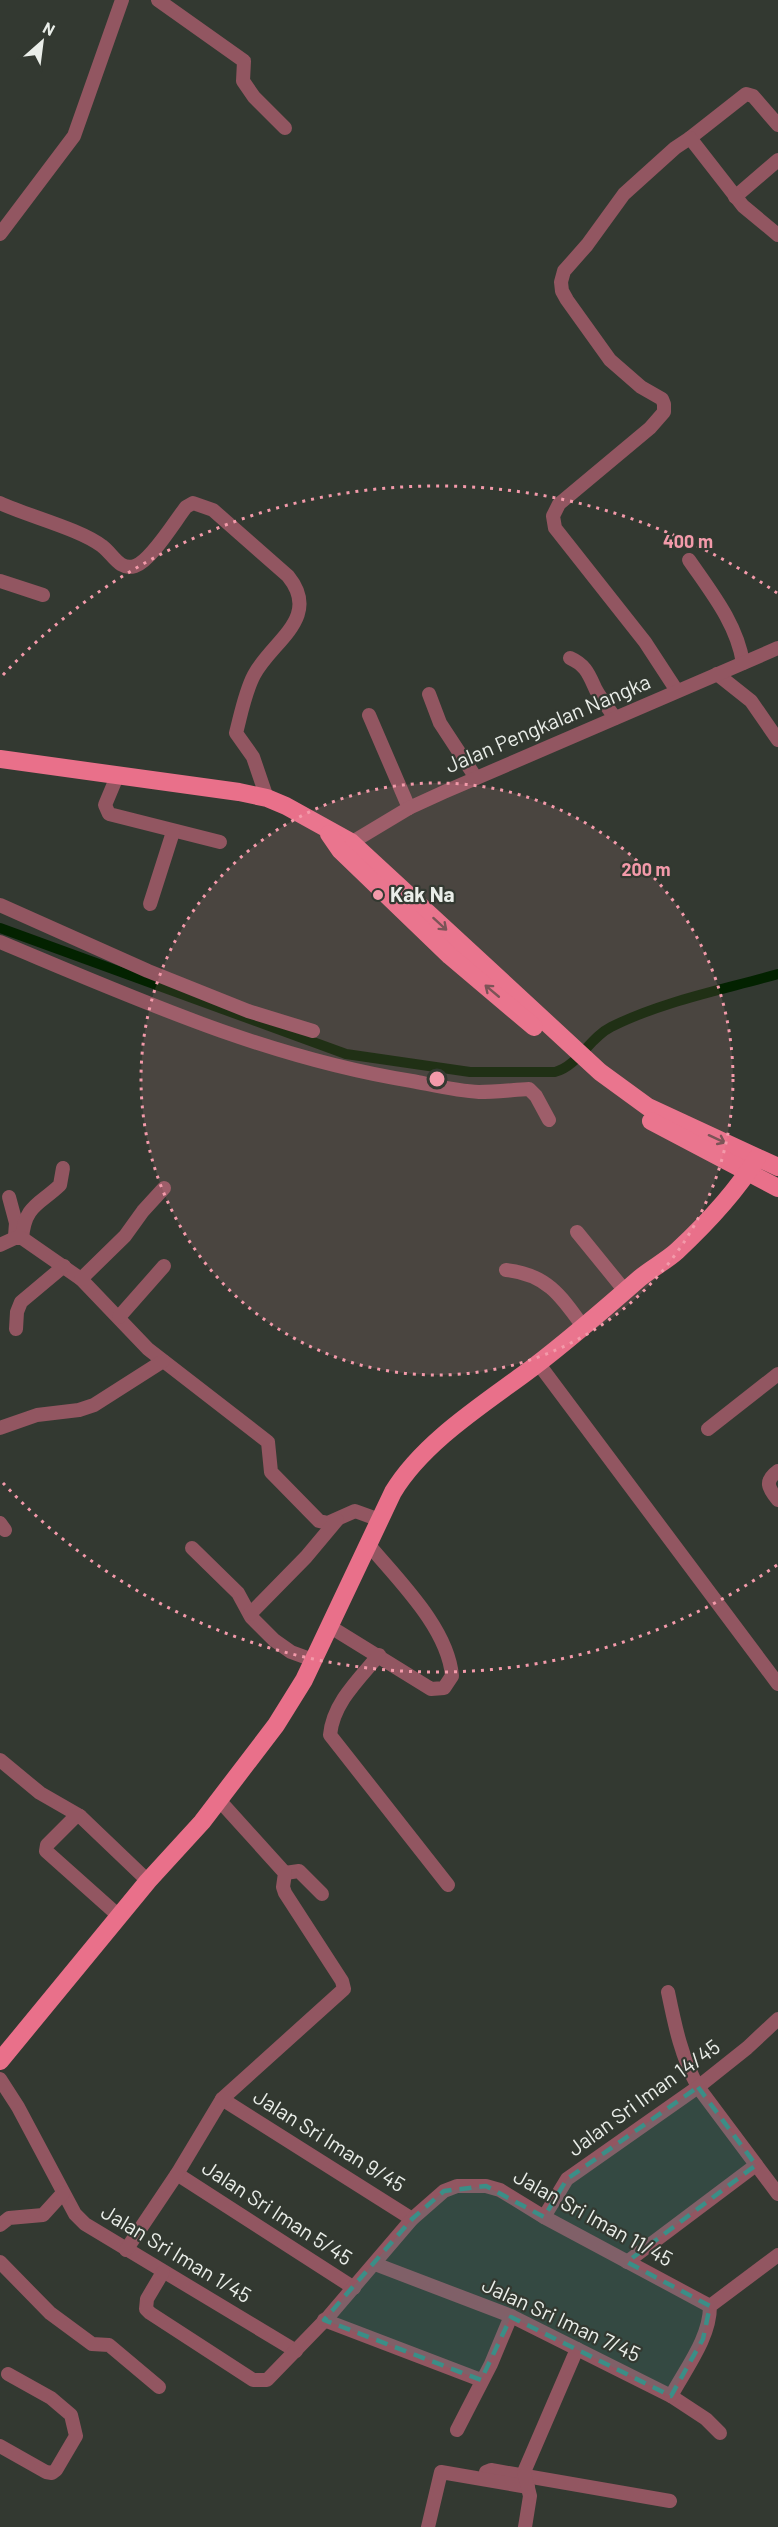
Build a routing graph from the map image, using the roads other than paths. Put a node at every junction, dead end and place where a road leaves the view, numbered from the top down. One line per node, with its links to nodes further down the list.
1 (122, 0): 8 (street)
2 (158, 0): 4 (street)
3 (778, 124): 5 (street)
4 (285, 128)
5 (690, 138): 7 (street); 18 (street)
6 (778, 160): 7 (street)
7 (735, 197): 9 (street)
8 (0, 234)
9 (778, 235)
10 (0, 502): 26 (street)
11 (690, 560): 16 (street)
12 (0, 581): 13 (street)
13 (42, 595)
14 (778, 648): 16 (street, Jalan Pengkalan Nangka)
15 (570, 658): 21 (street)
16 (743, 663): 17 (street, Jalan Pengkalan Nangka)
17 (717, 674): 18 (street, Jalan Pengkalan Nangka); 22 (street)
18 (677, 691): 21 (street, Jalan Pengkalan Nangka)
19 (429, 694): 25 (street)
20 (369, 715): 27 (street)
21 (615, 718): 25 (street, Jalan Pengkalan Nangka)
22 (778, 740)
23 (0, 759): 24 (main road)
24 (118, 774): 26 (main road); 28 (street)
25 (476, 778): 27 (street, Jalan Pengkalan Nangka)
26 (267, 798): 30 (main road)
27 (409, 808): 30 (street, Jalan Pengkalan Nangka)
28 (173, 832): 29 (street); 31 (street)
29 (220, 842)
30 (345, 846): 35 (main road)
31 (150, 904)
32 (0, 905): 34 (street)
33 (0, 942): 36 (street)
34 (313, 1031)
35 (592, 1075): 37 (main road, one-way to 37); 37 (main road)
36 (549, 1120)
37 (745, 1161): 38 (main road); 41 (main road); 50 (main road)
38 (778, 1167)
39 (63, 1168): 44 (street)
40 (164, 1188): 49 (street)
41 (778, 1188)
42 (9, 1197): 44 (street)
43 (577, 1232): 50 (street)
44 (18, 1238): 45 (street); 46 (street)
45 (0, 1245)
46 (64, 1266): 49 (street); 53 (street)
47 (164, 1266): 51 (street)
48 (506, 1270): 52 (street)
49 (81, 1279): 51 (street)
50 (625, 1291): 52 (main road)
51 (119, 1317): 54 (street)
52 (584, 1328): 55 (main road)
53 (16, 1329)
54 (163, 1361): 57 (street); 61 (street)
55 (538, 1363): 62 (main road); 69 (street)
56 (778, 1374): 58 (street)
57 (0, 1428)
58 (708, 1429)
59 (778, 1471): 60 (street)
60 (778, 1500)
61 (338, 1518): 62 (street); 65 (street)
62 (380, 1520): 63 (main road)
63 (368, 1544): 66 (main road); 67 (street)
64 (192, 1548): 65 (street)
65 (250, 1614): 68 (street)
66 (329, 1626): 67 (street); 68 (main road)
67 (379, 1655): 75 (street)
68 (313, 1660): 71 (main road)
69 (778, 1684)
70 (0, 1760): 72 (street)
71 (219, 1800): 73 (street); 74 (main road)
72 (80, 1816): 74 (street); 77 (street)
73 (285, 1873): 76 (street); 83 (street)
74 (148, 1881): 77 (main road)
75 (448, 1885)
76 (322, 1894)
77 (120, 1917): 80 (main road)
78 (668, 1992): 82 (street)
79 (778, 2019): 82 (street, Jalan Sri Iman 14/45)
80 (0, 2061)
81 (0, 2079): 86 (street, Jalan Sri Iman 1/45)
82 (698, 2086): 84 (street); 88 (street, Jalan Sri Iman 14/45)
83 (222, 2099): 85 (street); 89 (street, Jalan Sri Iman 9/45)
84 (756, 2165): 87 (street); 94 (street)
85 (177, 2174): 91 (street); 97 (street, Jalan Sri Iman 5/45)
86 (63, 2193): 90 (street); 91 (street, Jalan Sri Iman 1/45)
87 (778, 2194)
88 (544, 2217): 89 (street, Jalan Sri Iman 11/45); 94 (street, Jalan Sri Iman 11/45)
89 (412, 2219): 95 (street, Jalan Sri Iman 11/45)
90 (0, 2225)
91 (126, 2250): 96 (street, Jalan Sri Iman 1/45)
92 (778, 2255): 98 (street)
93 (0, 2262): 105 (street)
94 (627, 2262): 98 (street, Jalan Sri Iman 11/45)
95 (375, 2264): 97 (street, Jalan Sri Iman 11/45); 99 (street, Jalan Sri Iman 7/45)
96 (164, 2272): 102 (street, Jalan Sri Iman 1/45); 102 (street, Jalan Sri Iman 11/45)
97 (354, 2288): 100 (street, Jalan Sri Iman 11/45)
98 (710, 2306): 106 (street)
99 (511, 2316): 101 (street, Jalan Sri Iman 7/45); 104 (street)
100 (324, 2320): 102 (street, Jalan Sri Iman 11/45); 104 (street)
101 (577, 2349): 106 (street, Jalan Sri Iman 7/45); 110 (street)
102 (296, 2351)
103 (8, 2374): 109 (street)
104 (481, 2380): 107 (street)
105 (159, 2387)
106 (671, 2396): 108 (street, Jalan Sri Iman 7/45)
107 (457, 2430)
108 (720, 2433)
109 (0, 2446)
110 (526, 2481): 111 (street); 112 (street); 113 (street)
111 (670, 2501)
112 (428, 2527)
113 (525, 2527)

